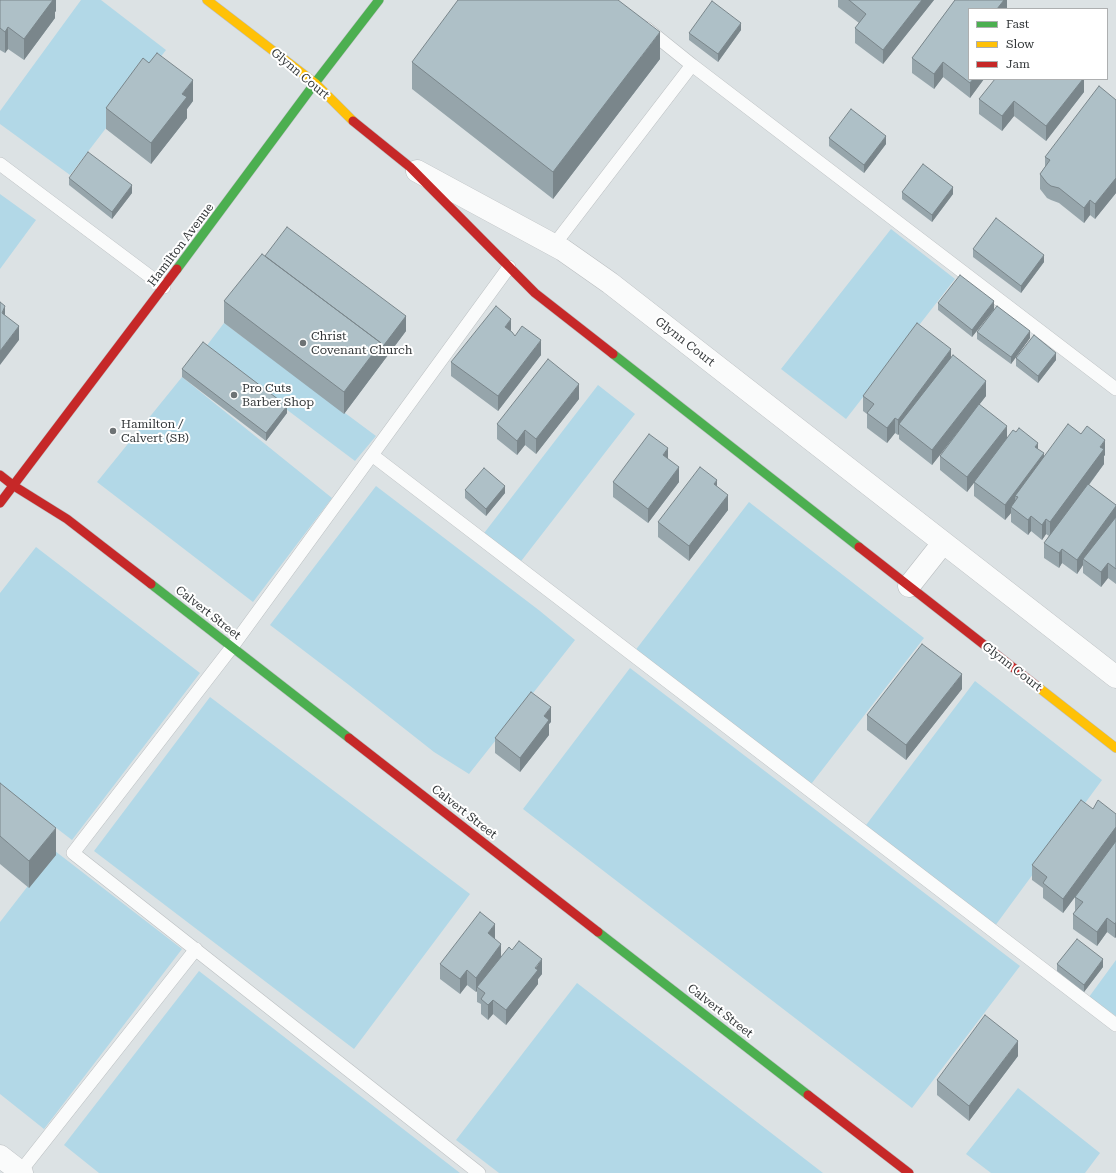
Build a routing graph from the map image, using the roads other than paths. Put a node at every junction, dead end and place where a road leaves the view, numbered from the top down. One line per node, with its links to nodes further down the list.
1 (207, 0): 5 (street, Glynn Court)
2 (379, 0): 5 (street, Hamilton Avenue)
3 (639, 23): 4 (lane)
4 (692, 64): 8 (lane); 11 (lane)
5 (315, 83): 7 (street, Glynn Court); 10 (street, Hamilton Avenue)
6 (0, 164): 10 (lane)
7 (410, 166): 8 (street, Glynn Court); 9 (street, Glynn Court)
8 (554, 245): 16 (street, Glynn Court)
9 (509, 267): 12 (lane); 17 (street, Glynn Court)
10 (164, 287): 14 (street, Hamilton Avenue)
11 (1116, 389)
12 (372, 455): 18 (lane); 22 (lane)
13 (0, 476): 14 (street, Calvert Street)
14 (14, 486): 15 (street, Hamilton Avenue); 18 (street, Calvert Street)
15 (0, 504)
16 (943, 543): 17 (street); 19 (street, Glynn Court)
17 (909, 586): 20 (street, Glynn Court)
18 (232, 646): 21 (lane); 26 (street, Calvert Street)
19 (1116, 677)
20 (1116, 748)
21 (196, 949): 24 (lane); 25 (lane)
22 (1116, 1025)
23 (0, 1156): 24 (street)
24 (21, 1172)
25 (479, 1173)
26 (909, 1173)

